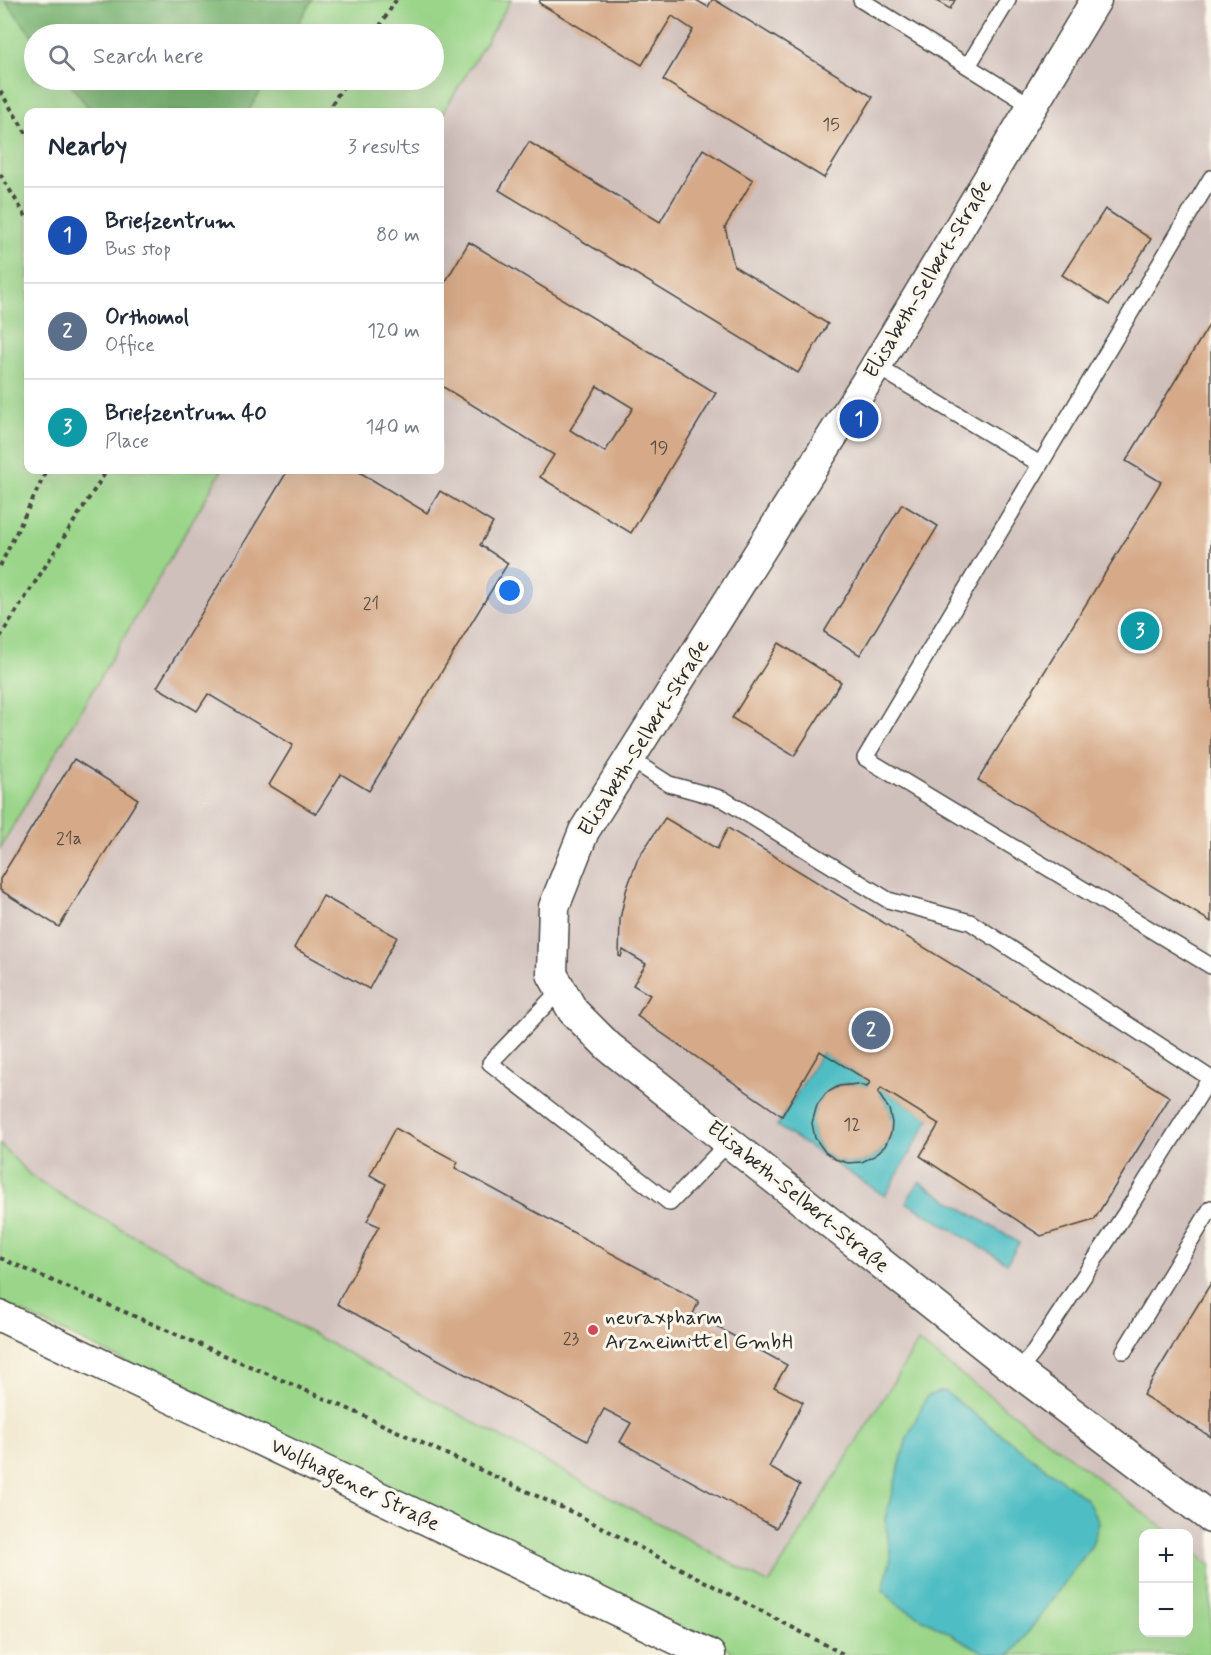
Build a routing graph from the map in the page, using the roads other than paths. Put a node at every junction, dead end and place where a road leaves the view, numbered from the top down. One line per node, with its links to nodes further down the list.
1 (861, 0): 4 (lane)
2 (1008, 0): 4 (lane)
3 (1096, 0): 5 (street, Elisabeth-Selbert-Straße)
4 (968, 66): 5 (lane)
5 (1032, 106): 7 (street, Elisabeth-Selbert-Straße)
6 (1211, 178): 8 (lane)
7 (876, 366): 8 (lane); 9 (street, Elisabeth-Selbert-Straße)
8 (1040, 464): 10 (lane)
9 (630, 759): 11 (street, Elisabeth-Selbert-Straße); 12 (lane)
10 (1211, 966)
11 (561, 989): 13 (street, Elisabeth-Selbert-Straße); 13 (lane)
12 (1210, 1079): 17 (lane)
13 (729, 1142): 17 (street, Elisabeth-Selbert-Straße)
14 (1211, 1208): 16 (lane)
15 (0, 1316): 19 (street, Wolfhagener Straße)
16 (1124, 1351)
17 (1018, 1372): 18 (street, Elisabeth-Selbert-Straße)
18 (1211, 1518)
19 (710, 1655)

